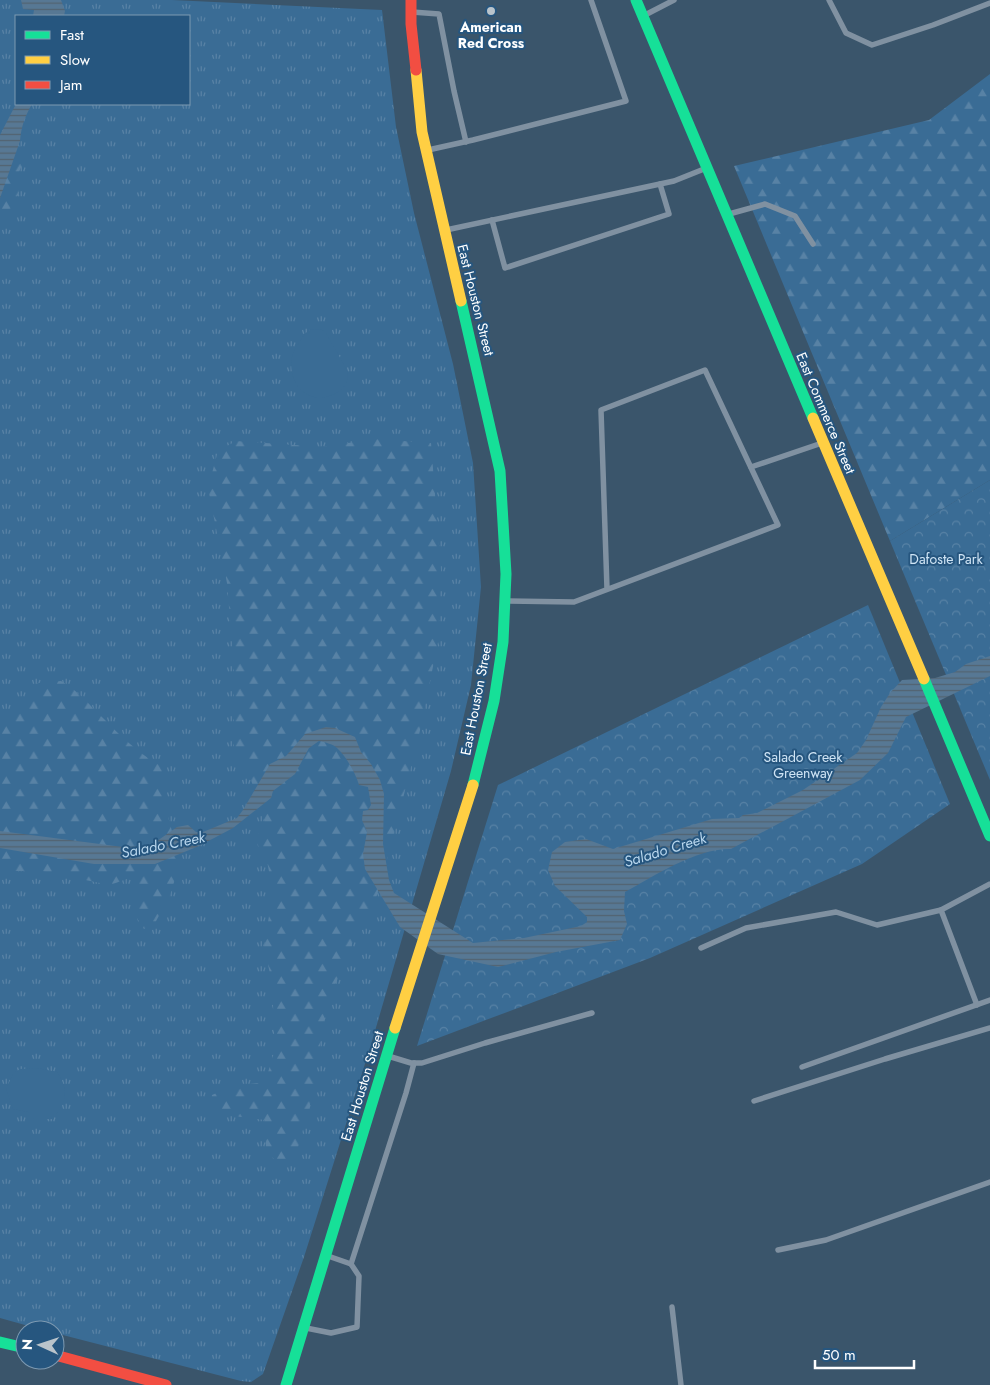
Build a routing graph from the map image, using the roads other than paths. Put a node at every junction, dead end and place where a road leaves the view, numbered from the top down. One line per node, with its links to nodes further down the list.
1 (591, 0): 8 (lane)
2 (636, 0): 7 (main road, East Commerce Street)
3 (674, 0): 7 (lane)
4 (829, 0): 5 (lane)
5 (990, 3)
6 (411, 6): 8 (lane); 9 (main road, East Houston Street)
7 (643, 16): 10 (main road, East Commerce Street)
8 (466, 142): 9 (lane)
9 (426, 150): 14 (main road, East Houston Street)
10 (707, 167): 11 (lane); 12 (main road, East Commerce Street)
11 (660, 184): 13 (lane); 13 (lane)
12 (727, 215): 15 (lane); 16 (main road, East Commerce Street)
13 (492, 220): 14 (lane)
14 (444, 230): 19 (main road, East Houston Street)
15 (813, 244)
16 (823, 443): 17 (lane); 20 (main road, East Commerce Street)
17 (751, 467): 18 (lane); 18 (lane)
18 (608, 590): 19 (lane)
19 (505, 601): 28 (main road, East Houston Street)
20 (990, 836)
21 (990, 884): 22 (lane)
22 (941, 910): 23 (lane); 25 (lane)
23 (702, 948)
24 (990, 1000): 25 (lane)
25 (977, 1005): 30 (lane)
26 (592, 1014): 29 (lane)
27 (990, 1028): 31 (lane)
28 (386, 1055): 29 (lane); 34 (main road, East Houston Street)
29 (414, 1063): 35 (lane)
30 (802, 1066)
31 (754, 1100)
32 (990, 1182): 33 (lane)
33 (778, 1250)
34 (326, 1256): 35 (lane); 37 (main road, East Houston Street)
35 (351, 1264): 37 (lane)
36 (672, 1307): 43 (lane)
37 (304, 1328): 42 (main road, East Houston Street)
38 (0, 1342): 39 (main road)
39 (15, 1346)
40 (65, 1359): 41 (main road)
41 (166, 1385)
42 (286, 1385)
43 (681, 1385)

